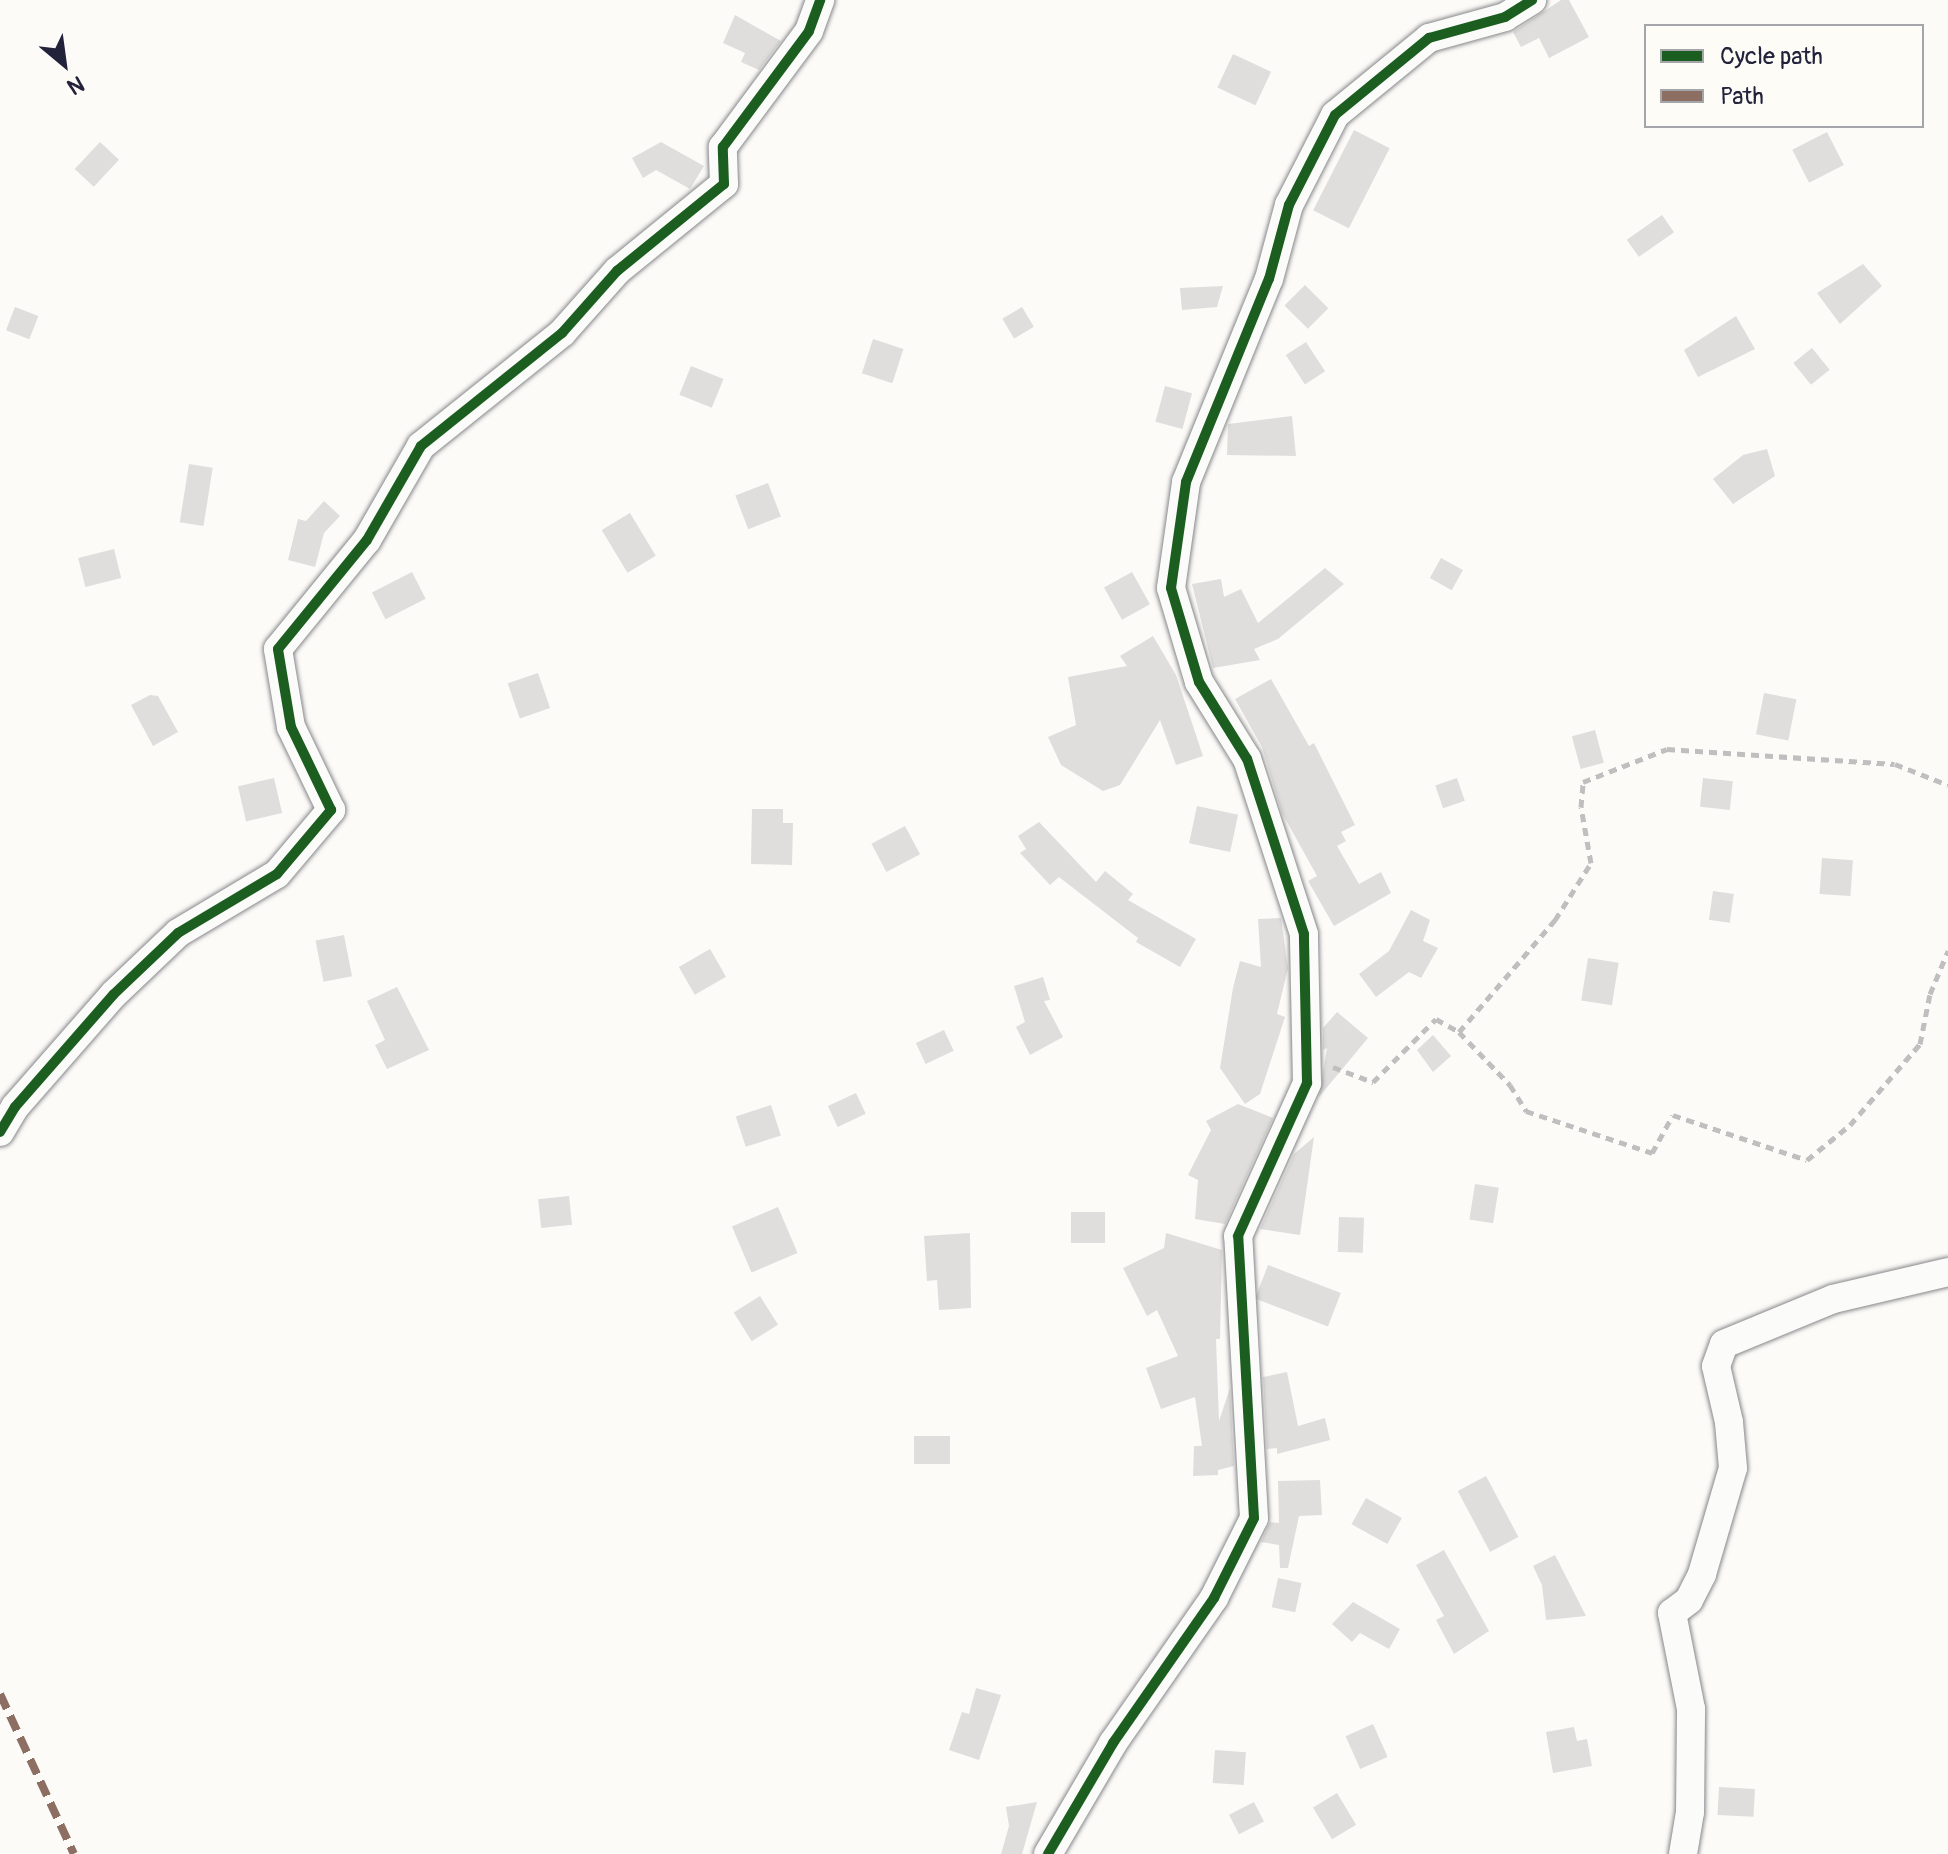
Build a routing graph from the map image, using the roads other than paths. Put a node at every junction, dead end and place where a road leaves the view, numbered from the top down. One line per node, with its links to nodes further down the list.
1 (820, 0): 3 (street)
2 (1532, 0): 5 (street)
3 (0, 1132)
4 (1948, 1272): 6 (street)
5 (1048, 1854)
6 (1683, 1854)

